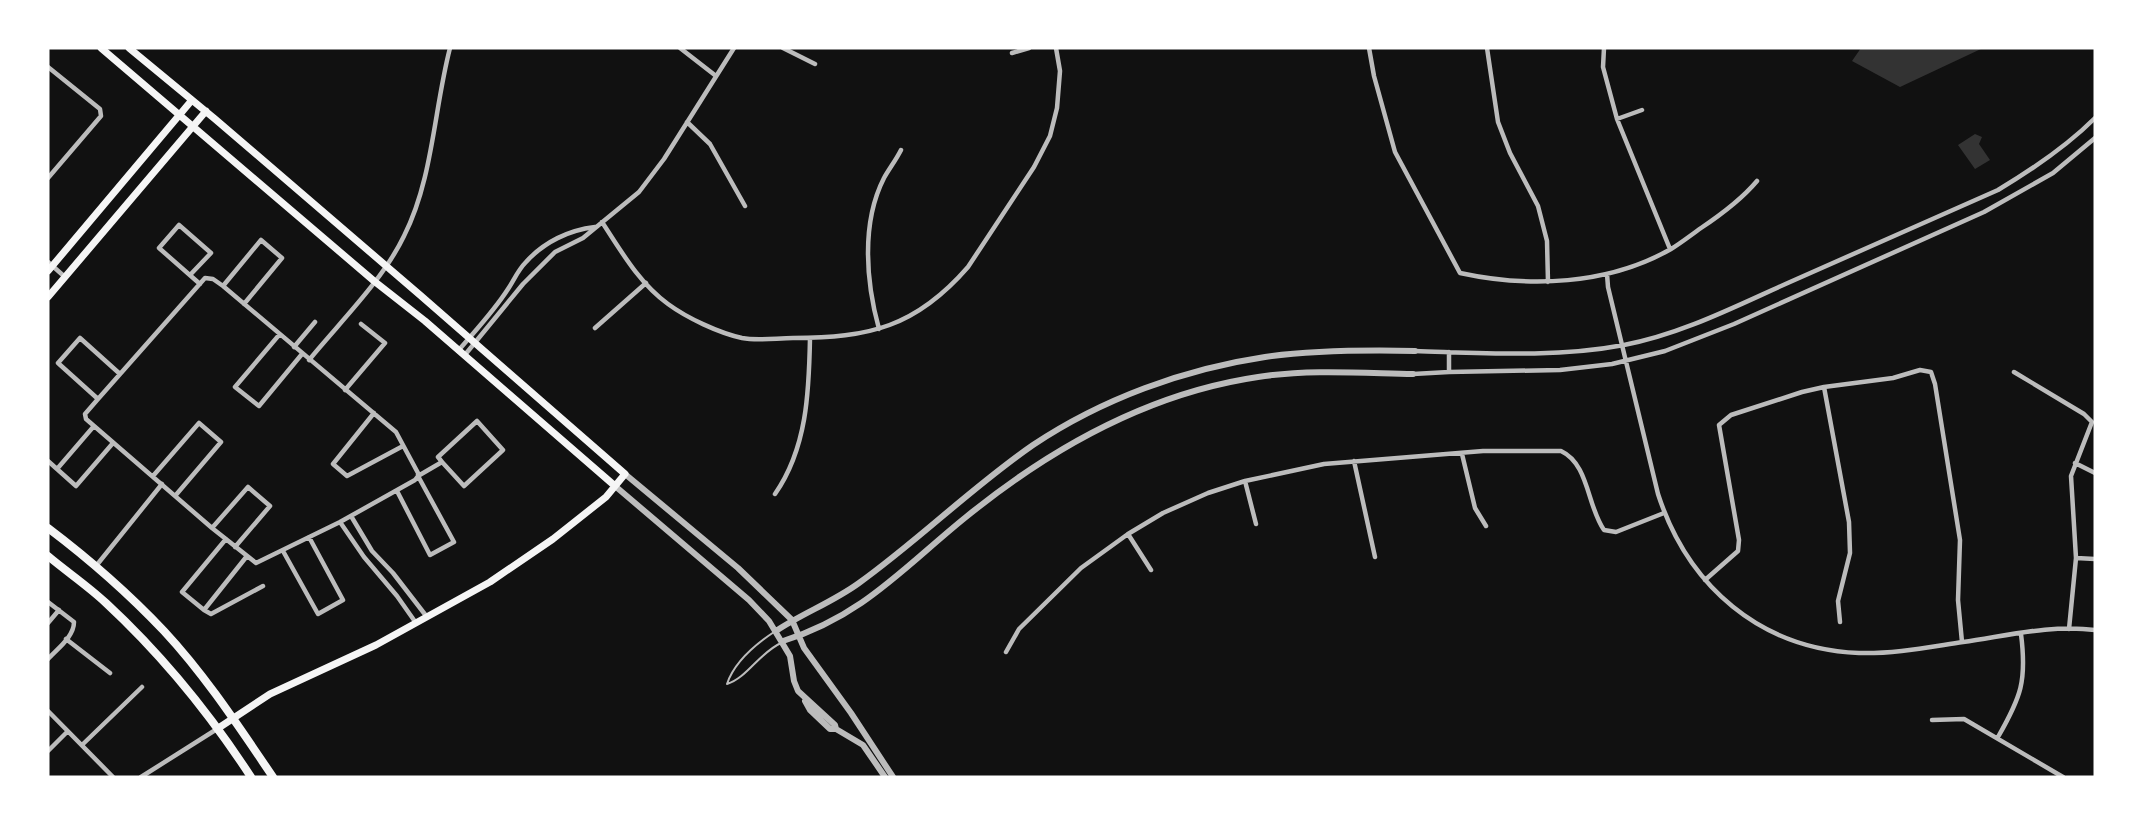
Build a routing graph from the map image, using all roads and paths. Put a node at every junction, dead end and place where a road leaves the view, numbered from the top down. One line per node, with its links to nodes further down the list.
1 (101, 48): 19 (main road)
2 (129, 48): 16 (main road)
3 (450, 48): 36 (street)
4 (680, 48): 15 (street)
5 (734, 48): 15 (street)
6 (783, 48): 13 (street)
7 (1029, 48): 12 (street)
8 (1056, 48): 51 (street)
9 (1369, 48): 42 (street)
10 (1487, 48): 42 (street)
11 (1604, 48): 21 (street)
12 (1012, 53)
13 (815, 64)
14 (48, 67): 26 (street)
15 (716, 76): 22 (street)
16 (192, 100): 18 (main road); 19 (main road)
17 (1642, 110): 21 (street)
18 (206, 111): 23 (main road); 36 (main road)
19 (180, 115): 23 (main road); 35 (main road)
20 (2095, 118): 55 (street)
21 (1617, 119): 32 (street)
22 (687, 122): 28 (street); 29 (street)
23 (193, 127): 40 (main road); 41 (main road)
24 (2095, 138): 62 (street)
25 (901, 150): 51 (street)
26 (48, 178)
27 (1757, 181): 32 (street)
28 (745, 206)
29 (602, 222): 30 (street); 43 (street)
30 (595, 227): 31 (street); 33 (street)
31 (547, 244): 33 (street); 34 (street)
32 (1670, 249): 38 (street)
33 (555, 252): 37 (street)
34 (525, 262): 37 (street); 54 (street)
35 (49, 266): 40 (street)
36 (386, 267): 41 (street); 54 (main road)
37 (534, 272): 54 (street)
38 (1607, 274): 42 (street); 55 (street)
39 (190, 275): 39 (street); 44 (street)
40 (65, 277): 46 (main road)
41 (374, 281): 59 (main road); 61 (street)
42 (1548, 282)
43 (646, 284): 50 (street); 53 (street)
44 (200, 285): 45 (street); 65 (street)
45 (223, 286): 47 (street); 47 (street)
46 (48, 297)
47 (244, 304): 52 (street)
48 (315, 322): 56 (street)
49 (361, 324): 68 (street)
50 (595, 327)
51 (879, 329): 53 (street)
52 (279, 335): 56 (street); 60 (street)
53 (810, 338): 88 (street)
54 (473, 340): 59 (street); 81 (main road)
55 (1623, 345): 58 (street); 62 (street)
56 (294, 347): 60 (street)
57 (1415, 351): 58 (street); 115 (street)
58 (1449, 352): 63 (street)
59 (461, 353): 86 (main road)
60 (302, 354): 61 (street)
61 (309, 360): 68 (street)
62 (1626, 361): 63 (street); 90 (street)
63 (1449, 372): 66 (street)
64 (2014, 372): 78 (street)
65 (120, 374): 69 (street); 69 (street)
66 (1413, 374): 123 (street)
67 (1824, 387): 109 (street); 117 (street); 126 (street)
68 (345, 390): 70 (street)
69 (98, 399): 71 (street)
70 (374, 413): 73 (street); 73 (street)
71 (94, 426): 72 (street); 79 (street)
72 (113, 443): 79 (street); 82 (street)
73 (403, 446): 83 (street)
74 (1462, 454): 76 (street); 90 (street); 94 (street)
75 (48, 461): 79 (street)
76 (1354, 461): 84 (street); 104 (street)
77 (442, 462): 77 (street); 83 (street)
78 (2075, 464): 80 (street); 105 (street)
79 (57, 469)
80 (2095, 473)
81 (625, 474): 86 (main road); 115 (street)
82 (153, 476): 85 (street); 89 (street)
83 (418, 476): 87 (street); 87 (street)
84 (1245, 481): 93 (street); 97 (street)
85 (162, 484): 89 (street); 107 (street)
86 (615, 486): 114 (main road); 121 (street)
87 (397, 491): 91 (street)
88 (775, 494)
89 (175, 496): 96 (street)
90 (1664, 513): 109 (street)
91 (351, 516): 92 (street); 114 (street)
92 (340, 522): 98 (street); 118 (street)
93 (1256, 524)
94 (1486, 526)
95 (48, 528): 107 (main road)
96 (212, 528): 99 (street); 100 (street)
97 (1128, 534): 108 (street); 127 (street)
98 (309, 537): 101 (street); 101 (street)
99 (226, 539): 100 (street); 113 (street)
100 (235, 547): 103 (street)
101 (283, 551): 103 (street)
102 (48, 556): 134 (main road)
103 (247, 556): 113 (street)
104 (1375, 557)
105 (2076, 558): 106 (street); 119 (street)
106 (2095, 559)
107 (96, 566): 132 (main road)
108 (1151, 570)
109 (1705, 580): 126 (street)
110 (262, 586): 113 (street)
111 (48, 602): 112 (street)
112 (59, 610): 116 (street); 124 (street)
113 (204, 610)
114 (427, 617): 118 (main road)
115 (792, 620): 121 (street); 123 (street)
116 (48, 622)
117 (1840, 622)
118 (416, 623): 132 (main road)
119 (2069, 629): 120 (street); 122 (street)
120 (2095, 630)
121 (776, 631): 125 (street); 125 (lane)
122 (2021, 634): 126 (street); 136 (street)
123 (800, 636): 125 (street); 144 (street)
124 (66, 639): 128 (street); 129 (street)
125 (783, 641): 143 (street)
126 (1962, 642)
127 (1006, 652)
128 (48, 659)
129 (110, 674)
130 (142, 687): 137 (street)
131 (48, 711): 135 (street)
132 (232, 718): 134 (main road); 142 (main road)
133 (1932, 720): 136 (street)
134 (217, 729): 140 (street); 141 (main road)
135 (67, 732): 137 (street); 138 (street)
136 (1998, 738): 145 (street)
137 (82, 745): 139 (street)
138 (48, 752)
139 (113, 777)
140 (141, 777)
141 (251, 777)
142 (273, 777)
143 (885, 777)
144 (893, 777)
145 (2063, 777)

